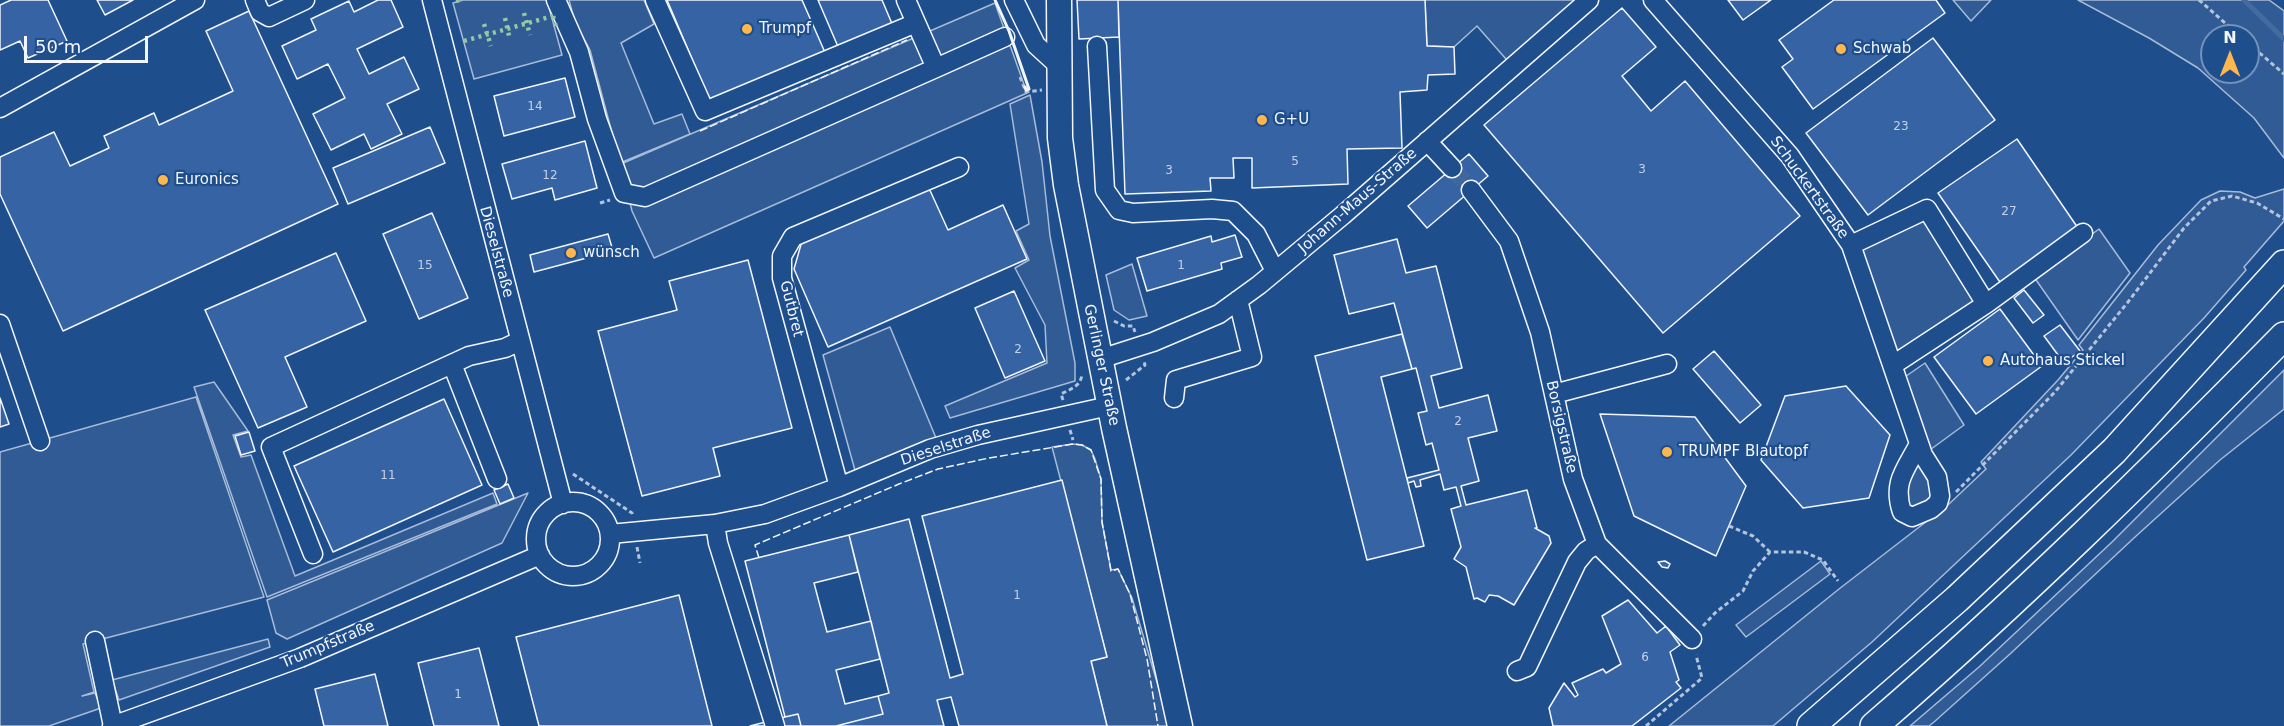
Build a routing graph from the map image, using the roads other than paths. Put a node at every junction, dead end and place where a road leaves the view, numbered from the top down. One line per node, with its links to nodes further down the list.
1 (195, 0): 17 (street)
2 (255, 0): 3 (street)
3 (305, 0)
4 (432, 0): 30 (street, Dieselstraße)
5 (556, 0): 16 (street)
6 (655, 0): 12 (street)
7 (906, 0): 12 (street)
8 (1014, 0): 15 (street)
9 (1059, 0): 15 (main road, Gerlinger Straße)
10 (1589, 0): 18 (street, Johann-Maus-Straße)
11 (1653, 0): 23 (street, Schuckertstraße)
12 (916, 23): 16 (street)
13 (1005, 37): 16 (street)
14 (1097, 46): 25 (street)
15 (1059, 66): 31 (main road, Gerlinger Straße)
16 (936, 68)
17 (0, 108)
18 (1427, 141): 20 (street); 25 (street, Johann-Maus-Straße)
19 (959, 167): 41 (street, Gutbret)
20 (1452, 168)
21 (1471, 190): 35 (street, Borsigstraße)
22 (2083, 233): 27 (street)
23 (1851, 245): 27 (street); 34 (street, Schuckertstraße)
24 (2284, 264): 54 (highway)
25 (1275, 271): 26 (street, Johann-Maus-Straße)
26 (1238, 300): 31 (street, Johann-Maus-Straße); 36 (street)
27 (1986, 304): 34 (street)
28 (0, 324): 38 (street)
29 (2284, 336): 55 (highway)
30 (520, 341): 33 (street); 42 (street, Dieselstraße)
31 (1100, 359): 37 (main road, Gerlinger Straße)
32 (1668, 363): 35 (street)
33 (453, 364): 40 (street); 46 (street)
34 (1893, 365): 39 (street, Schuckertstraße)
35 (1554, 393): 45 (street, Borsigstraße)
36 (1174, 398)
37 (1109, 406): 41 (street, Dieselstraße); 53 (main road, Gerlinger Straße)
38 (40, 441)
39 (1919, 444): 39 (street, Schuckertstraße)
40 (497, 479)
41 (839, 487): 43 (street, Dieselstraße)
42 (563, 504): 44 (street); 47 (street)
43 (715, 524): 44 (street, Dieselstraße); 52 (street)
44 (610, 534): 47 (street)
45 (1597, 544): 48 (street, Borsigstraße); 50 (street)
46 (313, 554)
47 (540, 555): 51 (street, Trumpfstraße)
48 (1692, 639)
49 (95, 641): 51 (street)
50 (1517, 671)
51 (112, 726)
52 (775, 726)
53 (1180, 726)
54 (1811, 726)
55 (1874, 726)

